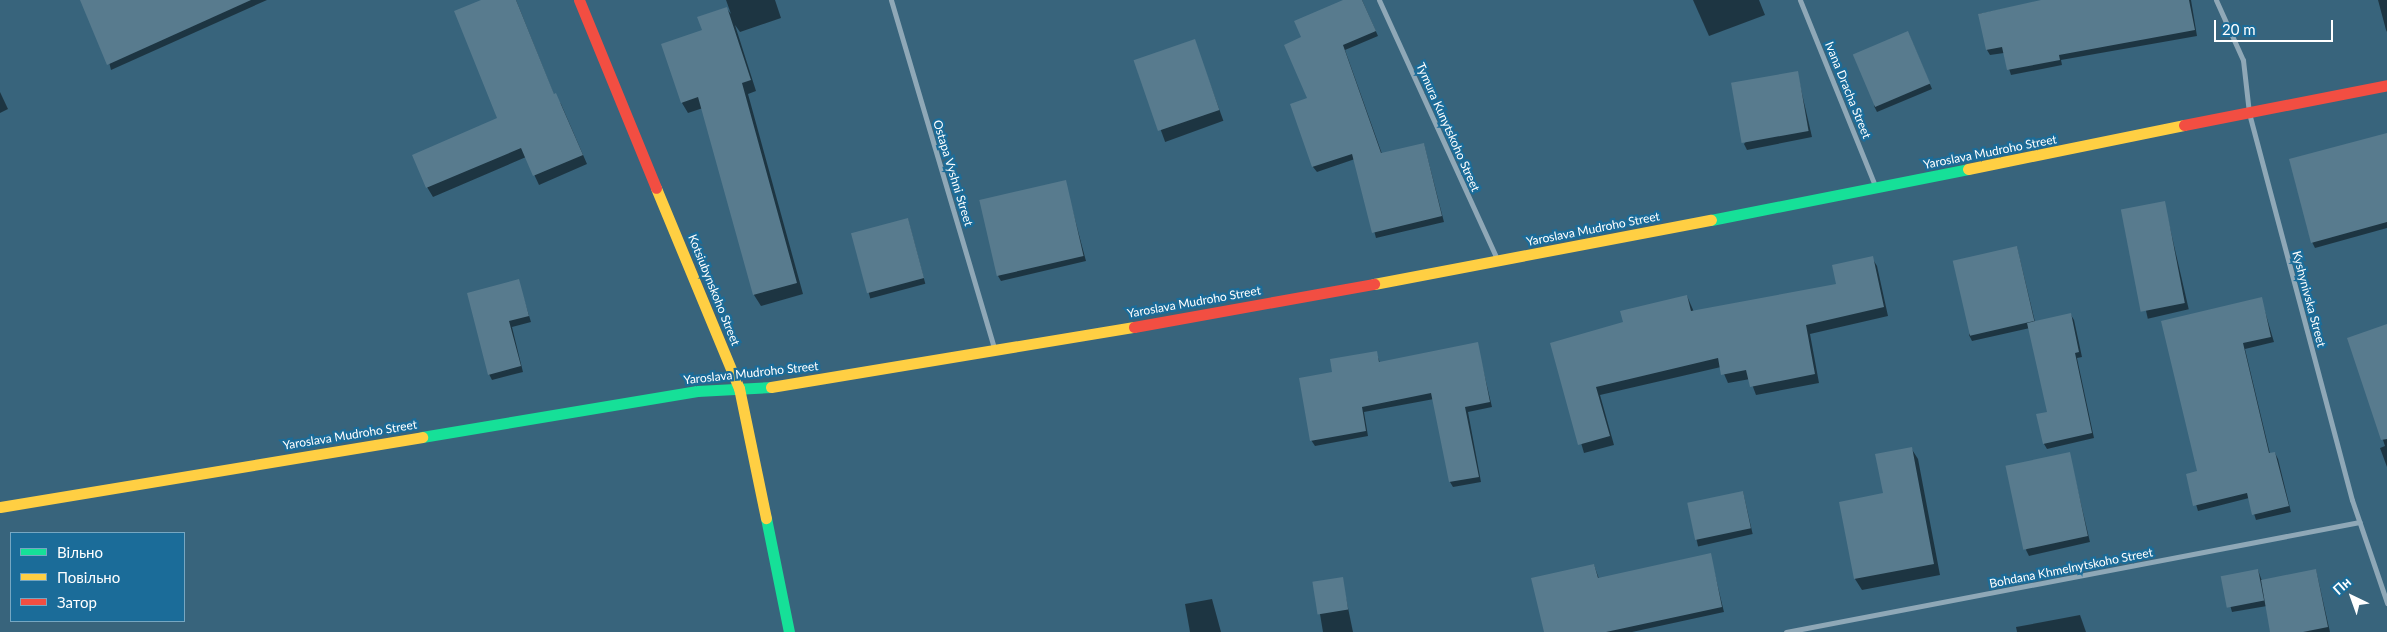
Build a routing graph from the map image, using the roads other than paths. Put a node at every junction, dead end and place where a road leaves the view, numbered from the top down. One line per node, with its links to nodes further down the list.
1 (579, 0): 11 (street, Kotsiubynskoho Street)
2 (891, 0): 10 (street, Ostapa Vyshni Street)
3 (1380, 0): 9 (street, Tymura Kunytskoho Street)
4 (1800, 0): 8 (street, Ivana Dracha Street)
5 (2216, 0): 7 (street, Kyshynivska Street)
6 (2387, 85): 7 (street, Yaroslava Mudroho Street)
7 (2249, 113): 8 (street, Yaroslava Mudroho Street); 13 (street, Kyshynivska Street)
8 (1877, 188): 9 (street, Yaroslava Mudroho Street)
9 (1498, 262): 10 (street, Yaroslava Mudroho Street)
10 (995, 352): 11 (street, Yaroslava Mudroho Street)
11 (739, 388): 12 (street, Yaroslava Mudroho Street); 15 (street, Kotsiubynskoho Street)
12 (0, 507)
13 (2360, 522): 14 (street, Kyshynivska Street); 16 (street, Bohdana Khmelnytskoho Street)
14 (2387, 603)
15 (789, 632)
16 (1786, 632)

